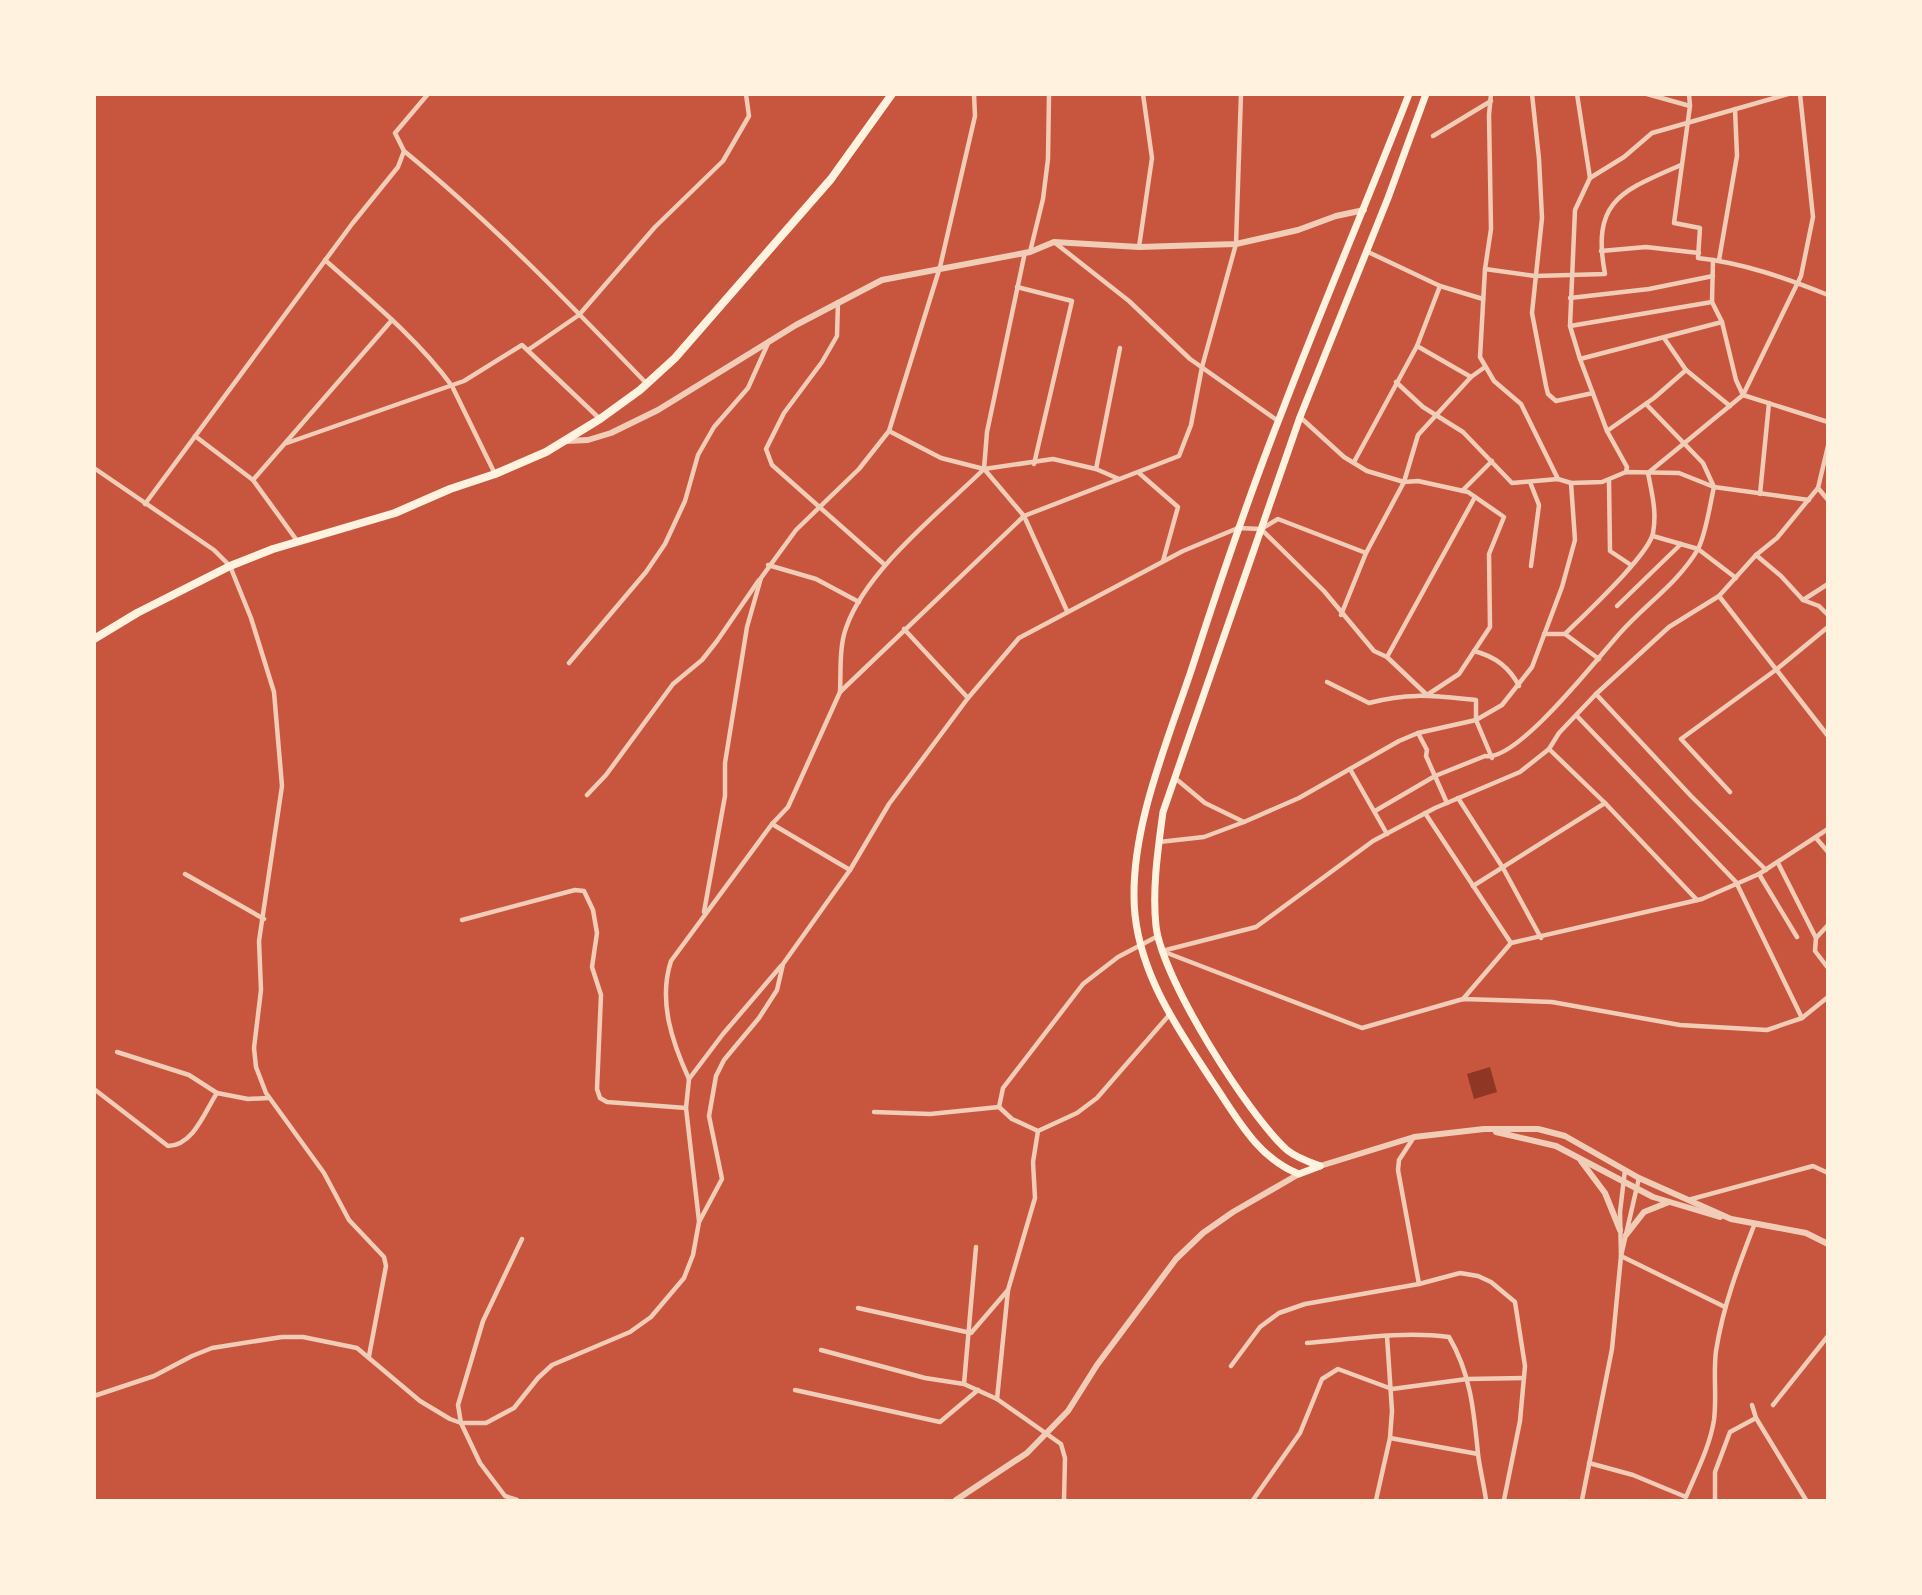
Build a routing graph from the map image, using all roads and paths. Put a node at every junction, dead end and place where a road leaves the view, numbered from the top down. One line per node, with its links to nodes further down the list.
1 (428, 94): 22 (street)
2 (746, 94): 48 (street)
3 (892, 94): 63 (main road)
4 (974, 94): 35 (street)
5 (1049, 94): 31 (street)
6 (1143, 94): 28 (street)
7 (1241, 94): 27 (street)
8 (1409, 94): 25 (main road)
9 (1426, 94): 29 (main road)
10 (1491, 94): 17 (street)
11 (1532, 94): 37 (street)
12 (1577, 94): 24 (street)
13 (1647, 94): 18 (street)
14 (1689, 94): 18 (street)
15 (1788, 94): 19 (street)
16 (1800, 94): 40 (street)
17 (1491, 101): 21 (street); 36 (street)
18 (1690, 106): 20 (street)
19 (1735, 109): 20 (street); 34 (street)
20 (1687, 122): 23 (street); 24 (street)
21 (1433, 136)
22 (404, 151): 33 (street); 48 (street)
23 (1681, 165): 30 (street); 32 (street)
24 (1590, 178): 38 (street)
25 (1364, 210): 27 (street); 73 (main road)
26 (1054, 242): 28 (street); 31 (street); 58 (street)
27 (1236, 244): 28 (street); 58 (street)
28 (1139, 247)
29 (1366, 251): 41 (street); 71 (main road)
30 (1601, 251): 32 (street); 38 (street)
31 (1028, 252): 35 (street); 42 (street)
32 (1700, 253): 34 (street)
33 (325, 260): 49 (street); 77 (street)
34 (1716, 260): 39 (street); 40 (street)
35 (940, 267): 46 (street); 75 (street)
36 (1485, 268): 37 (street); 45 (street)
37 (1535, 276): 38 (street); 65 (street)
38 (1573, 276): 44 (street)
39 (1713, 276): 44 (street); 47 (street)
40 (1797, 283): 43 (street); 66 (street)
41 (1440, 286): 45 (street); 54 (street)
42 (1017, 287): 84 (street); 87 (street)
43 (1827, 295)
44 (1570, 298): 51 (street)
45 (1483, 299): 59 (street)
46 (838, 302): 53 (street); 107 (street)
47 (1712, 302): 50 (street); 51 (street)
48 (579, 315): 56 (street); 63 (street)
49 (392, 320): 64 (street); 79 (street)
50 (1722, 322): 52 (street); 66 (street)
51 (1570, 326): 57 (street)
52 (1664, 338): 57 (street); 60 (street)
53 (769, 341): 78 (street); 141 (street)
54 (1417, 346): 61 (street); 62 (street)
55 (1120, 348): 86 (street)
56 (528, 350): 64 (street); 72 (street)
57 (1580, 359): 65 (street)
58 (1202, 367): 73 (street); 89 (street)
59 (1485, 367): 61 (street); 93 (street)
60 (1686, 370): 68 (street); 69 (street)
61 (1471, 377): 70 (street)
62 (1396, 382): 70 (street); 83 (street)
63 (647, 384): 72 (main road)
64 (452, 386): 79 (street); 91 (street)
65 (1593, 393): 76 (street)
66 (1743, 395): 67 (street); 69 (street)
67 (1769, 403): 74 (street); 102 (street)
68 (1646, 404): 76 (street); 80 (street)
69 (1731, 406): 80 (street)
70 (1436, 415): 82 (street); 96 (street)
71 (1300, 417): 83 (street); 110 (main road)
72 (600, 419): 78 (main road)
73 (1278, 421): 109 (main road)
74 (1827, 422)
75 (889, 431): 87 (street); 107 (street)
76 (1607, 431): 88 (street)
77 (195, 436): 94 (street); 106 (street)
78 (565, 441): 91 (main road)
79 (287, 443): 94 (street)
80 (1685, 443): 90 (street); 99 (street)
81 (1827, 446): 100 (street)
82 (1492, 461): 97 (street); 101 (street)
83 (1354, 462): 96 (street)
84 (1034, 464): 86 (street); 87 (street)
85 (94, 468): 106 (street)
86 (1096, 469): 92 (street)
87 (984, 470): 108 (street); 120 (street)
88 (1626, 472): 90 (street); 95 (street)
89 (1138, 473): 92 (street); 117 (street)
90 (1648, 473): 99 (street); 111 (street)
91 (495, 474): 112 (main road)
92 (1119, 479): 108 (street)
93 (1558, 479): 97 (street); 98 (street)
94 (253, 480): 112 (street)
95 (1608, 481): 98 (street); 119 (street)
96 (1404, 482): 101 (street); 115 (street)
97 (1530, 482): 121 (street)
98 (1571, 483): 135 (street)
99 (1714, 487): 102 (street); 114 (street)
100 (1818, 488): 104 (street); 105 (street)
101 (1462, 491): 103 (street)
102 (1760, 494): 104 (street)
103 (1475, 497): 138 (street); 139 (street)
104 (1809, 500): 116 (street)
105 (1827, 500)
106 (146, 504): 122 (street)
107 (821, 506): 118 (street); 120 (street)
108 (1024, 516): 130 (street); 134 (street)
109 (1238, 528): 110 (street); 117 (street); 190 (main road)
110 (1261, 529): 115 (street); 131 (street); 157 (main road)
111 (1653, 536): 113 (street); 119 (street)
112 (298, 542): 122 (main road)
113 (1681, 544): 114 (street); 129 (street)
114 (1698, 549): 124 (street); 140 (street)
115 (1366, 553): 131 (street)
116 (1756, 555): 124 (street); 127 (street)
117 (1163, 561): 130 (street)
118 (768, 564): 123 (street); 128 (street)
119 (1631, 565): 136 (street)
120 (885, 566): 128 (street)
121 (1531, 566)
122 (230, 567): 137 (main road); 182 (street)
123 (761, 578): 159 (street); 181 (street)
124 (1736, 578): 126 (street)
125 (1827, 584): 127 (street)
126 (1719, 596): 142 (street); 146 (street)
127 (1803, 600): 132 (street)
128 (859, 602): 145 (street)
129 (1617, 606)
130 (1067, 611): 148 (street)
131 (1341, 615): 139 (street)
132 (1827, 615)
133 (1827, 627): 142 (street)
134 (904, 628): 145 (street); 148 (street)
135 (1544, 634): 136 (street); 144 (street)
136 (1564, 634): 140 (street)
137 (94, 639)
138 (1474, 651): 144 (street); 147 (street)
139 (1387, 657): 147 (street)
140 (1599, 659): 154 (street)
141 (569, 663)
142 (1777, 669): 152 (street); 158 (street)
143 (1327, 682): 147 (street)
144 (1519, 686): 150 (street)
145 (840, 692): 166 (street)
146 (1596, 694): 149 (street); 175 (street)
147 (1427, 695): 150 (street)
148 (968, 698): 174 (street)
149 (1577, 717): 153 (street); 178 (street)
150 (1476, 720): 151 (street); 154 (street)
151 (1418, 733): 155 (street); 156 (street)
152 (1827, 736)
153 (1549, 749): 160 (street); 161 (street)
154 (1492, 758): 156 (street)
155 (1350, 769): 163 (street); 165 (street)
156 (1436, 776): 162 (street); 163 (street)
157 (1175, 778): 165 (street); 170 (main road)
158 (1730, 792)
159 (587, 795)
160 (1458, 798): 162 (street); 173 (street)
161 (1605, 802): 173 (street); 180 (street)
162 (1447, 803): 164 (street)
163 (1375, 811): 168 (street)
164 (1425, 813): 168 (street); 179 (street)
165 (1244, 822): 170 (street)
166 (772, 824): 174 (street); 181 (street)
167 (1827, 829): 169 (street)
168 (1387, 834): 191 (street)
169 (1815, 838): 171 (street); 172 (street)
170 (1159, 842): 185 (main road)
171 (1827, 852)
172 (1778, 863): 175 (street); 188 (street)
173 (1503, 868): 179 (street); 187 (street)
174 (850, 870): 193 (street)
175 (1766, 870): 177 (street)
176 (185, 874): 182 (street)
177 (1760, 874): 178 (street); 186 (street)
178 (1736, 882): 180 (street); 198 (street)
179 (1473, 886): 189 (street)
180 (1697, 900): 187 (street)
181 (704, 914): 200 (street)
182 (264, 919): 203 (street)
183 (462, 920): 205 (street)
184 (1827, 925): 188 (street)
185 (1158, 936): 190 (street); 191 (main road)
186 (1797, 937)
187 (1541, 938): 189 (street)
188 (1816, 938): 192 (street)
189 (1511, 944): 196 (street)
190 (1139, 945): 197 (main road); 204 (street)
191 (1162, 951): 196 (street); 211 (main road)
192 (1825, 960): 194 (street)
193 (783, 964): 200 (street); 221 (street)
194 (1827, 968)
195 (1827, 998): 198 (street)
196 (1463, 999): 198 (street)
197 (1170, 1014): 208 (street); 214 (main road)
198 (1802, 1018)
199 (117, 1052): 202 (street)
200 (689, 1079): 205 (street)
201 (94, 1089): 202 (street)
202 (217, 1093): 203 (street)
203 (269, 1098): 237 (street)
204 (999, 1107): 206 (street); 208 (street)
205 (686, 1108): 221 (street)
206 (874, 1113)
207 (1484, 1129): 209 (street); 210 (street); 212 (street)
208 (1038, 1131): 229 (street)
209 (1414, 1137): 211 (street); 228 (street)
210 (1576, 1156): 216 (street); 223 (street)
211 (1320, 1166): 214 (main road)
212 (1625, 1170): 215 (street); 216 (street)
213 (1827, 1173): 218 (street)
214 (1299, 1174): 251 (street)
215 (1639, 1178): 217 (street); 218 (street)
216 (1623, 1182): 217 (street); 223 (street)
217 (1637, 1189): 219 (street); 223 (street)
218 (1688, 1200): 220 (street)
219 (1669, 1202): 220 (street); 223 (street)
220 (1731, 1218): 222 (street)
221 (699, 1222): 250 (street)
222 (1755, 1223): 225 (street); 230 (street)
223 (1623, 1233): 227 (street)
224 (522, 1239): 250 (street)
225 (1827, 1244)
226 (976, 1247): 232 (street)
227 (1621, 1256): 230 (street); 254 (street)
228 (1419, 1284): 238 (street); 239 (street)
229 (1008, 1290): 232 (street); 246 (street)
230 (1725, 1307): 254 (street)
231 (858, 1308): 232 (street)
232 (971, 1333): 241 (street)
233 (1387, 1336): 235 (street); 240 (street); 243 (street)
234 (1827, 1336): 248 (street)
235 (1307, 1343)
236 (821, 1350): 241 (street)
237 (369, 1356): 245 (street); 250 (street)
238 (1231, 1366)
239 (1524, 1378): 240 (street); 261 (street)
240 (1467, 1379): 243 (street); 253 (street)
241 (964, 1384): 244 (street)
242 (795, 1389): 244 (street)
243 (1392, 1389): 252 (street); 258 (street)
244 (978, 1390): 246 (street)
245 (94, 1396)
246 (997, 1399): 251 (street)
247 (1752, 1405): 249 (street)
248 (1773, 1405)
249 (1756, 1418): 263 (street); 264 (street)
250 (461, 1423): 255 (street)
251 (1045, 1435): 256 (street); 257 (street)
252 (1390, 1438): 253 (street); 259 (street)
253 (1478, 1454): 260 (street)
254 (1589, 1463): 262 (street)
255 (517, 1500)
256 (956, 1500)
257 (1064, 1500)
258 (1253, 1500)
259 (1376, 1500)
260 (1486, 1500)
261 (1504, 1500)
262 (1582, 1500)
263 (1715, 1500)
264 (1806, 1500)

